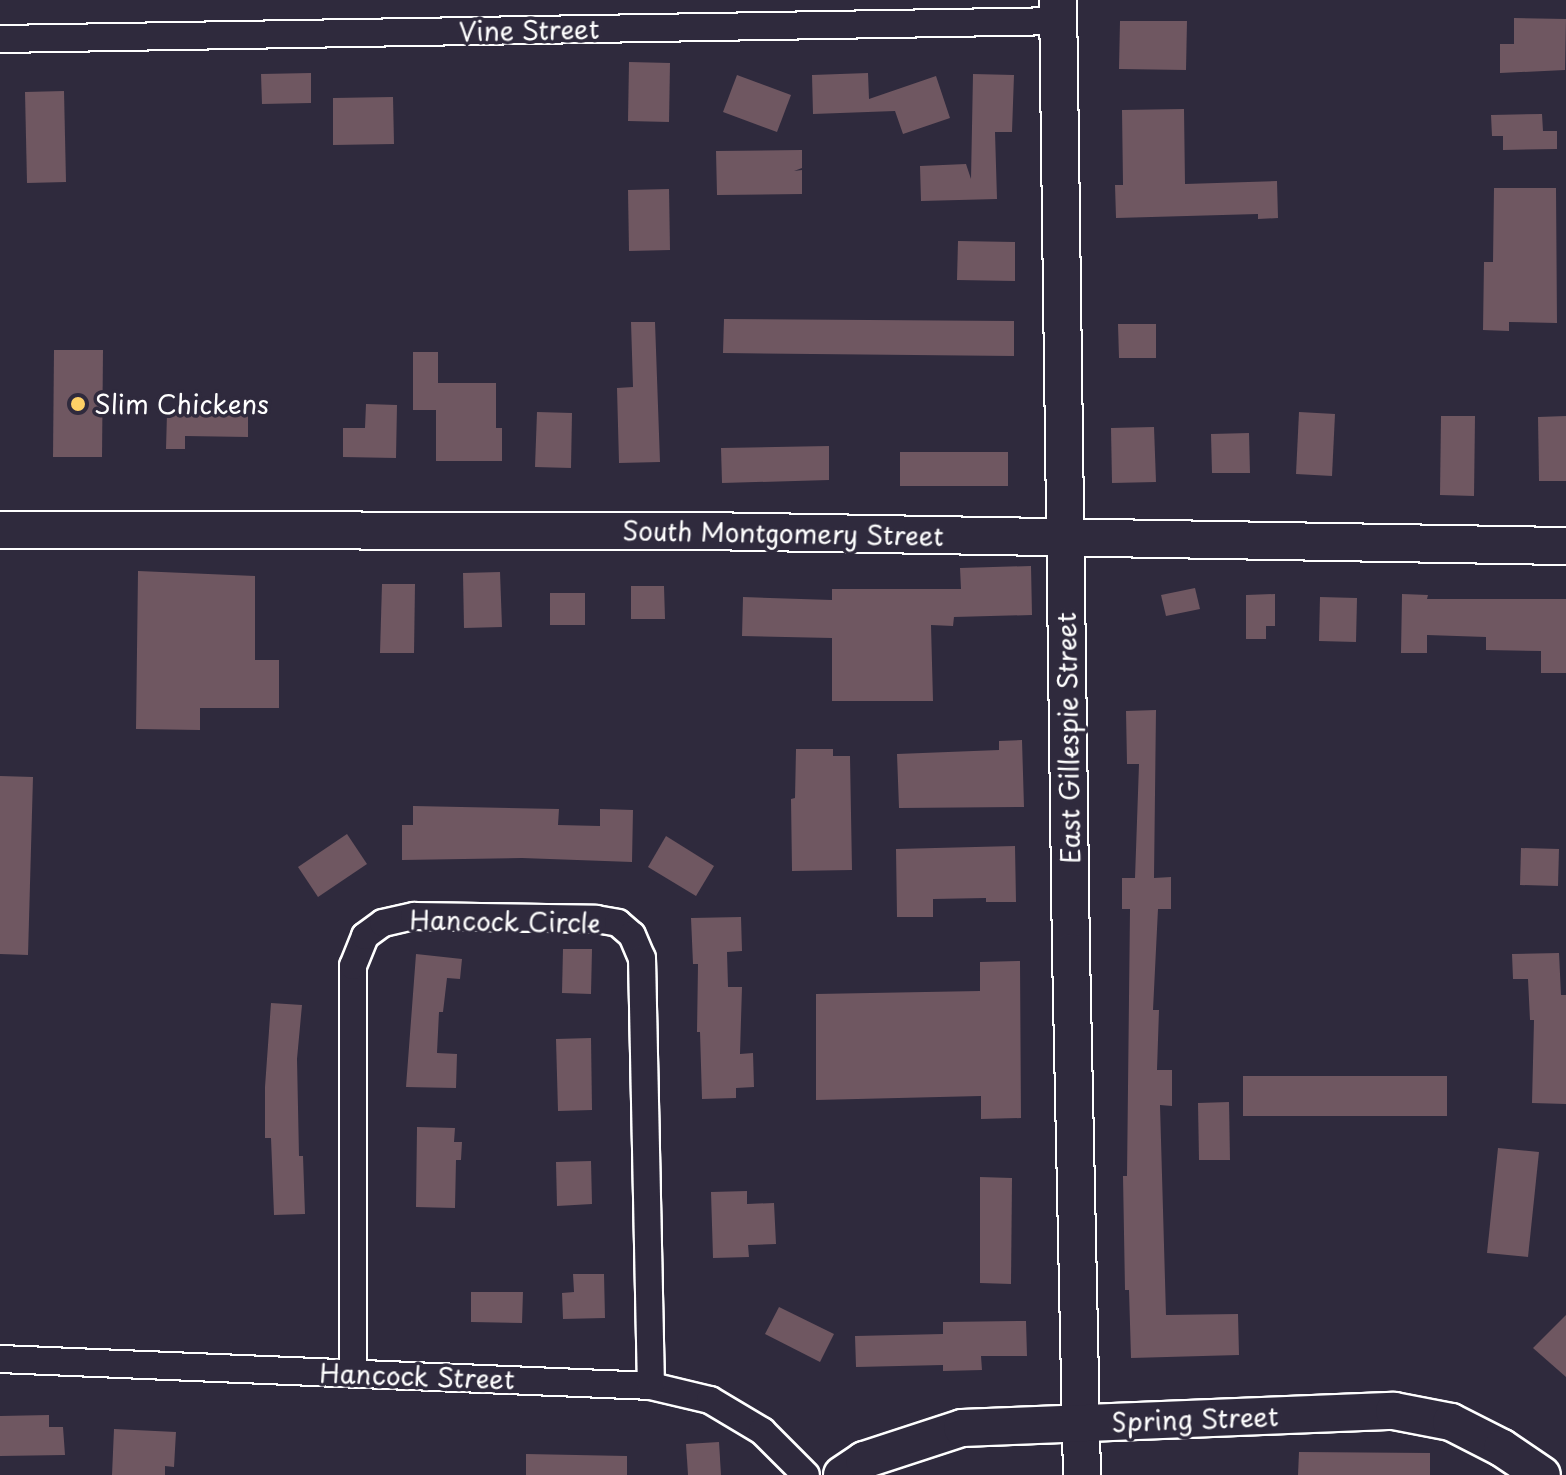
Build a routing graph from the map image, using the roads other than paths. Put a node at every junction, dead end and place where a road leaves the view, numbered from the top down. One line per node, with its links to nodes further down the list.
1 (1058, 10): 2 (street, Vine Street); 4 (street, East Gillespie Street)
2 (0, 39)
3 (0, 530): 4 (street, South Montgomery Street)
4 (1064, 539): 5 (street, South Montgomery Street); 9 (street, East Gillespie Street)
5 (1566, 546)
6 (0, 1359): 7 (street, Hancock Street)
7 (353, 1373): 8 (street, Hancock Street); 8 (street, Hancock Circle)
8 (651, 1386): 10 (street, Hancock Street)
9 (1083, 1423): 11 (street, Spring Street); 12 (street, East Gillespie Street); 13 (street, Spring Street)
10 (806, 1475)
11 (842, 1475)
12 (1082, 1475)
13 (1542, 1475)

